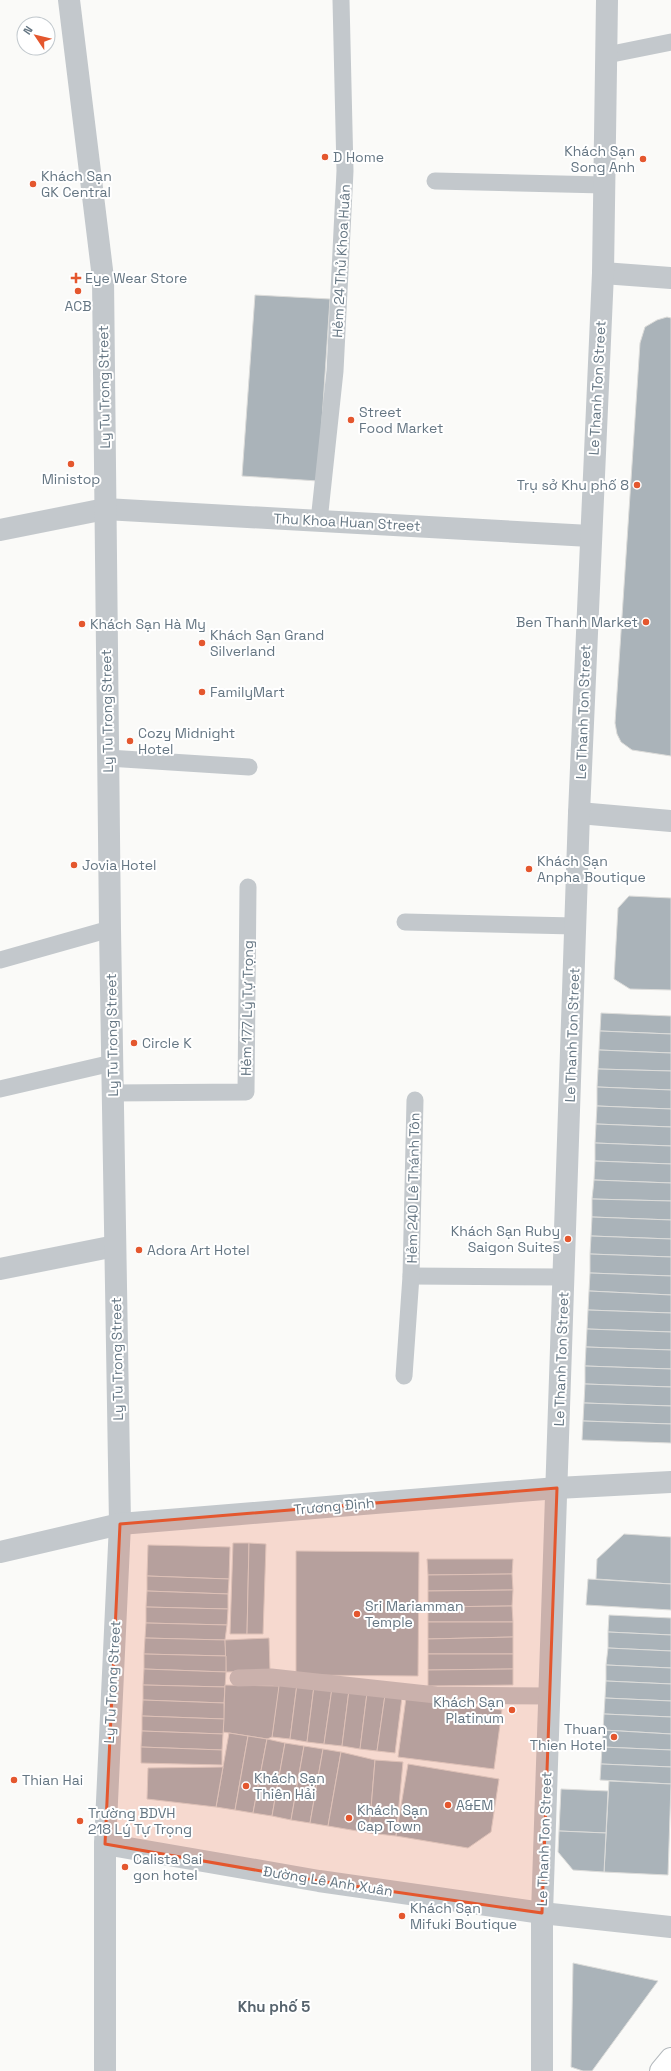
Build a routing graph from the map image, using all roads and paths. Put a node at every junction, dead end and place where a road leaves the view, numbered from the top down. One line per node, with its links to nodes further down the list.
1 (69, 0): 10 (street, Ly Tu Trong Street)
2 (341, 0): 11 (lane, Hẻm 24 Thủ Khoa Huân)
3 (607, 0): 5 (street, Le Thanh Ton Street)
4 (671, 42): 5 (lane)
5 (606, 55): 7 (street, Le Thanh Ton Street)
6 (435, 181): 7 (lane)
7 (604, 185): 8 (street, Le Thanh Ton Street)
8 (603, 273): 9 (street); 13 (street, Le Thanh Ton Street)
9 (671, 278)
10 (105, 509): 11 (street, Thu Khoa Huan Street); 12 (street, Thu Khoa Huan Street); 14 (street, Ly Tu Trong Street)
11 (319, 521): 13 (street, Thu Khoa Huan Street)
12 (0, 530)
13 (590, 536): 16 (street, Le Thanh Ton Street)
14 (108, 758): 15 (lane); 21 (street, Ly Tu Trong Street)
15 (250, 768)
16 (579, 813): 17 (street); 20 (street, Le Thanh Ton Street)
17 (671, 821)
18 (248, 887): 25 (lane, Hẻm 177 Lý Tự Trọng)
19 (405, 922): 20 (lane)
20 (575, 926): 30 (street, Le Thanh Ton Street)
21 (110, 929): 22 (lane); 23 (street, Ly Tu Trong Street)
22 (0, 960)
23 (112, 1063): 24 (lane); 25 (street, Ly Tu Trong Street)
24 (0, 1089)
25 (112, 1093): 27 (street, Ly Tu Trong Street)
26 (416, 1100): 29 (lane, Hẻm 240 Lê Thánh Tôn)
27 (115, 1246): 28 (street); 34 (street, Ly Tu Trong Street)
28 (0, 1269)
29 (411, 1276): 30 (lane, Hẻm 240 Lê Thánh Tôn); 31 (lane, Hẻm 240 Lê Thánh Tôn)
30 (564, 1277): 33 (street, Le Thanh Ton Street)
31 (404, 1376)
32 (671, 1482): 33 (street, Trương Định)
33 (557, 1488): 34 (street, Trương Định); 37 (street, Le Thanh Ton Street)
34 (120, 1524): 35 (street, Trương Định); 38 (street, Ly Tu Trong Street)
35 (0, 1552)
36 (238, 1678): 37 (lane)
37 (549, 1696): 39 (street, Le Thanh Ton Street)
38 (105, 1844): 39 (street, Đường Lê Anh Xuân); 42 (street, Ly Tu Trong Street)
39 (542, 1913): 40 (street, Đường Lê Anh Xuân); 43 (street, Le Thanh Ton Street)
40 (671, 1927)
41 (671, 2059): 44 (main road)
42 (104, 2071)
43 (542, 2071)
44 (661, 2071)

